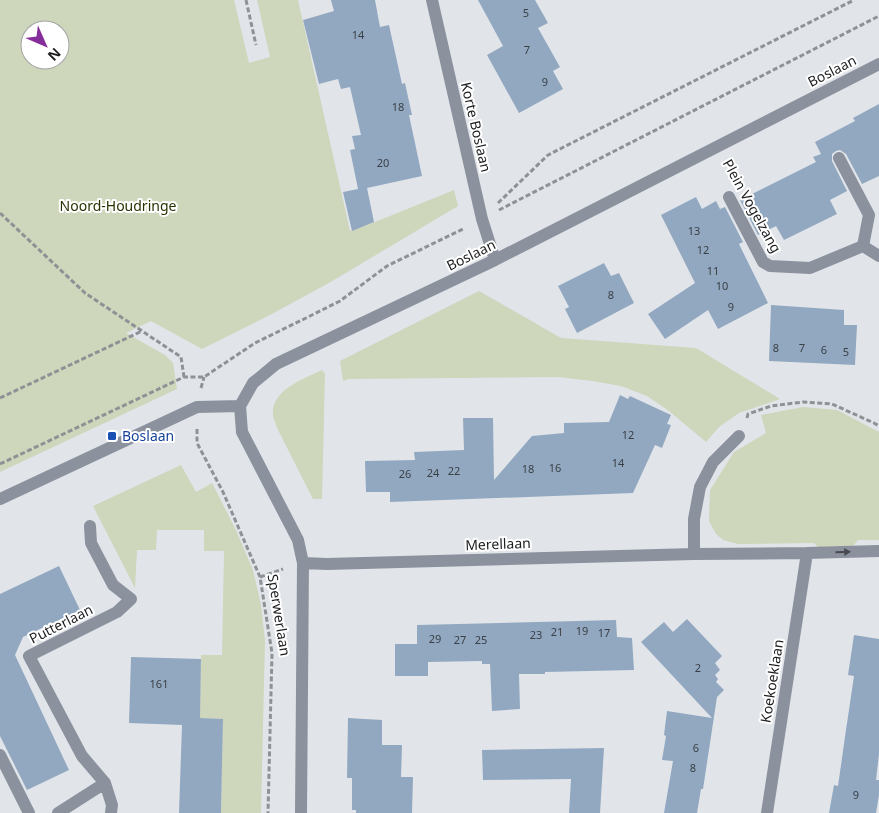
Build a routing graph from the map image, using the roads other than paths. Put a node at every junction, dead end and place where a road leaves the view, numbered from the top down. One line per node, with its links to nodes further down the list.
1 (432, 0): 7 (street, Korte Boslaan)
2 (879, 64): 7 (street, Boslaan)
3 (839, 158): 5 (street)
4 (729, 197): 5 (street, Plein Vogelzang)
5 (863, 246): 6 (street)
6 (879, 256)
7 (495, 260): 8 (street, Boslaan)
8 (240, 406): 10 (street); 15 (street, Sperwerlaan)
9 (739, 436): 14 (street)
10 (0, 499)
11 (90, 526): 17 (street, Putterlaan)
12 (879, 551): 13 (street, Merellaan, one-way to 12)
13 (806, 553): 14 (street, Merellaan); 22 (street, Koekoeklaan)
14 (694, 554): 15 (street, Merellaan)
15 (303, 563): 21 (street, Sperwerlaan)
16 (0, 755): 18 (street)
17 (105, 783): 19 (street); 20 (street, Putterlaan)
18 (29, 813)
19 (58, 813)
20 (111, 813)
21 (301, 813)
22 (767, 813)

